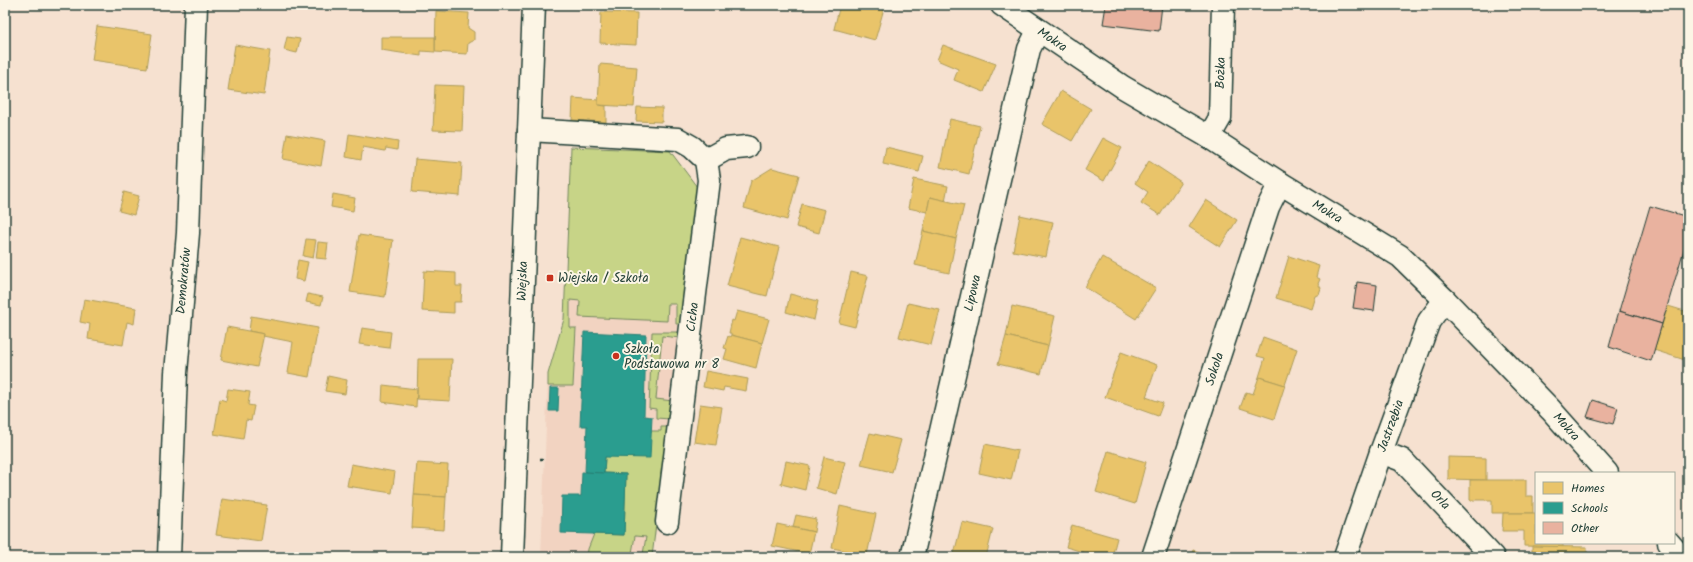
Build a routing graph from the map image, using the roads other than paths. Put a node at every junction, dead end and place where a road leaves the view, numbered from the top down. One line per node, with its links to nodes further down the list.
1 (196, 5): 17 (street, Demokratów)
2 (534, 5): 7 (street, Wiejska)
3 (1002, 5): 5 (street, Mokra)
4 (1223, 5): 8 (street, Bożka)
5 (1023, 12): 6 (street, Mokra)
6 (1038, 31): 8 (street, Mokra); 19 (street, Lipowa)
7 (529, 130): 10 (street); 18 (street, Wiejska)
8 (1209, 137): 11 (street, Mokra)
9 (747, 147): 10 (street)
10 (706, 160): 15 (street, Cicha)
11 (1280, 183): 12 (street, Mokra); 20 (street, Sokola)
12 (1445, 300): 13 (street, Jastrzębia); 14 (street, Mokra)
13 (1381, 452): 21 (street, Jastrzębia); 22 (street, Orla)
14 (1606, 472)
15 (667, 522)
16 (1670, 544): 23 (street)
17 (169, 557)
18 (512, 557)
19 (912, 557)
20 (1153, 557)
21 (1345, 557)
22 (1493, 557)
23 (1682, 557)

